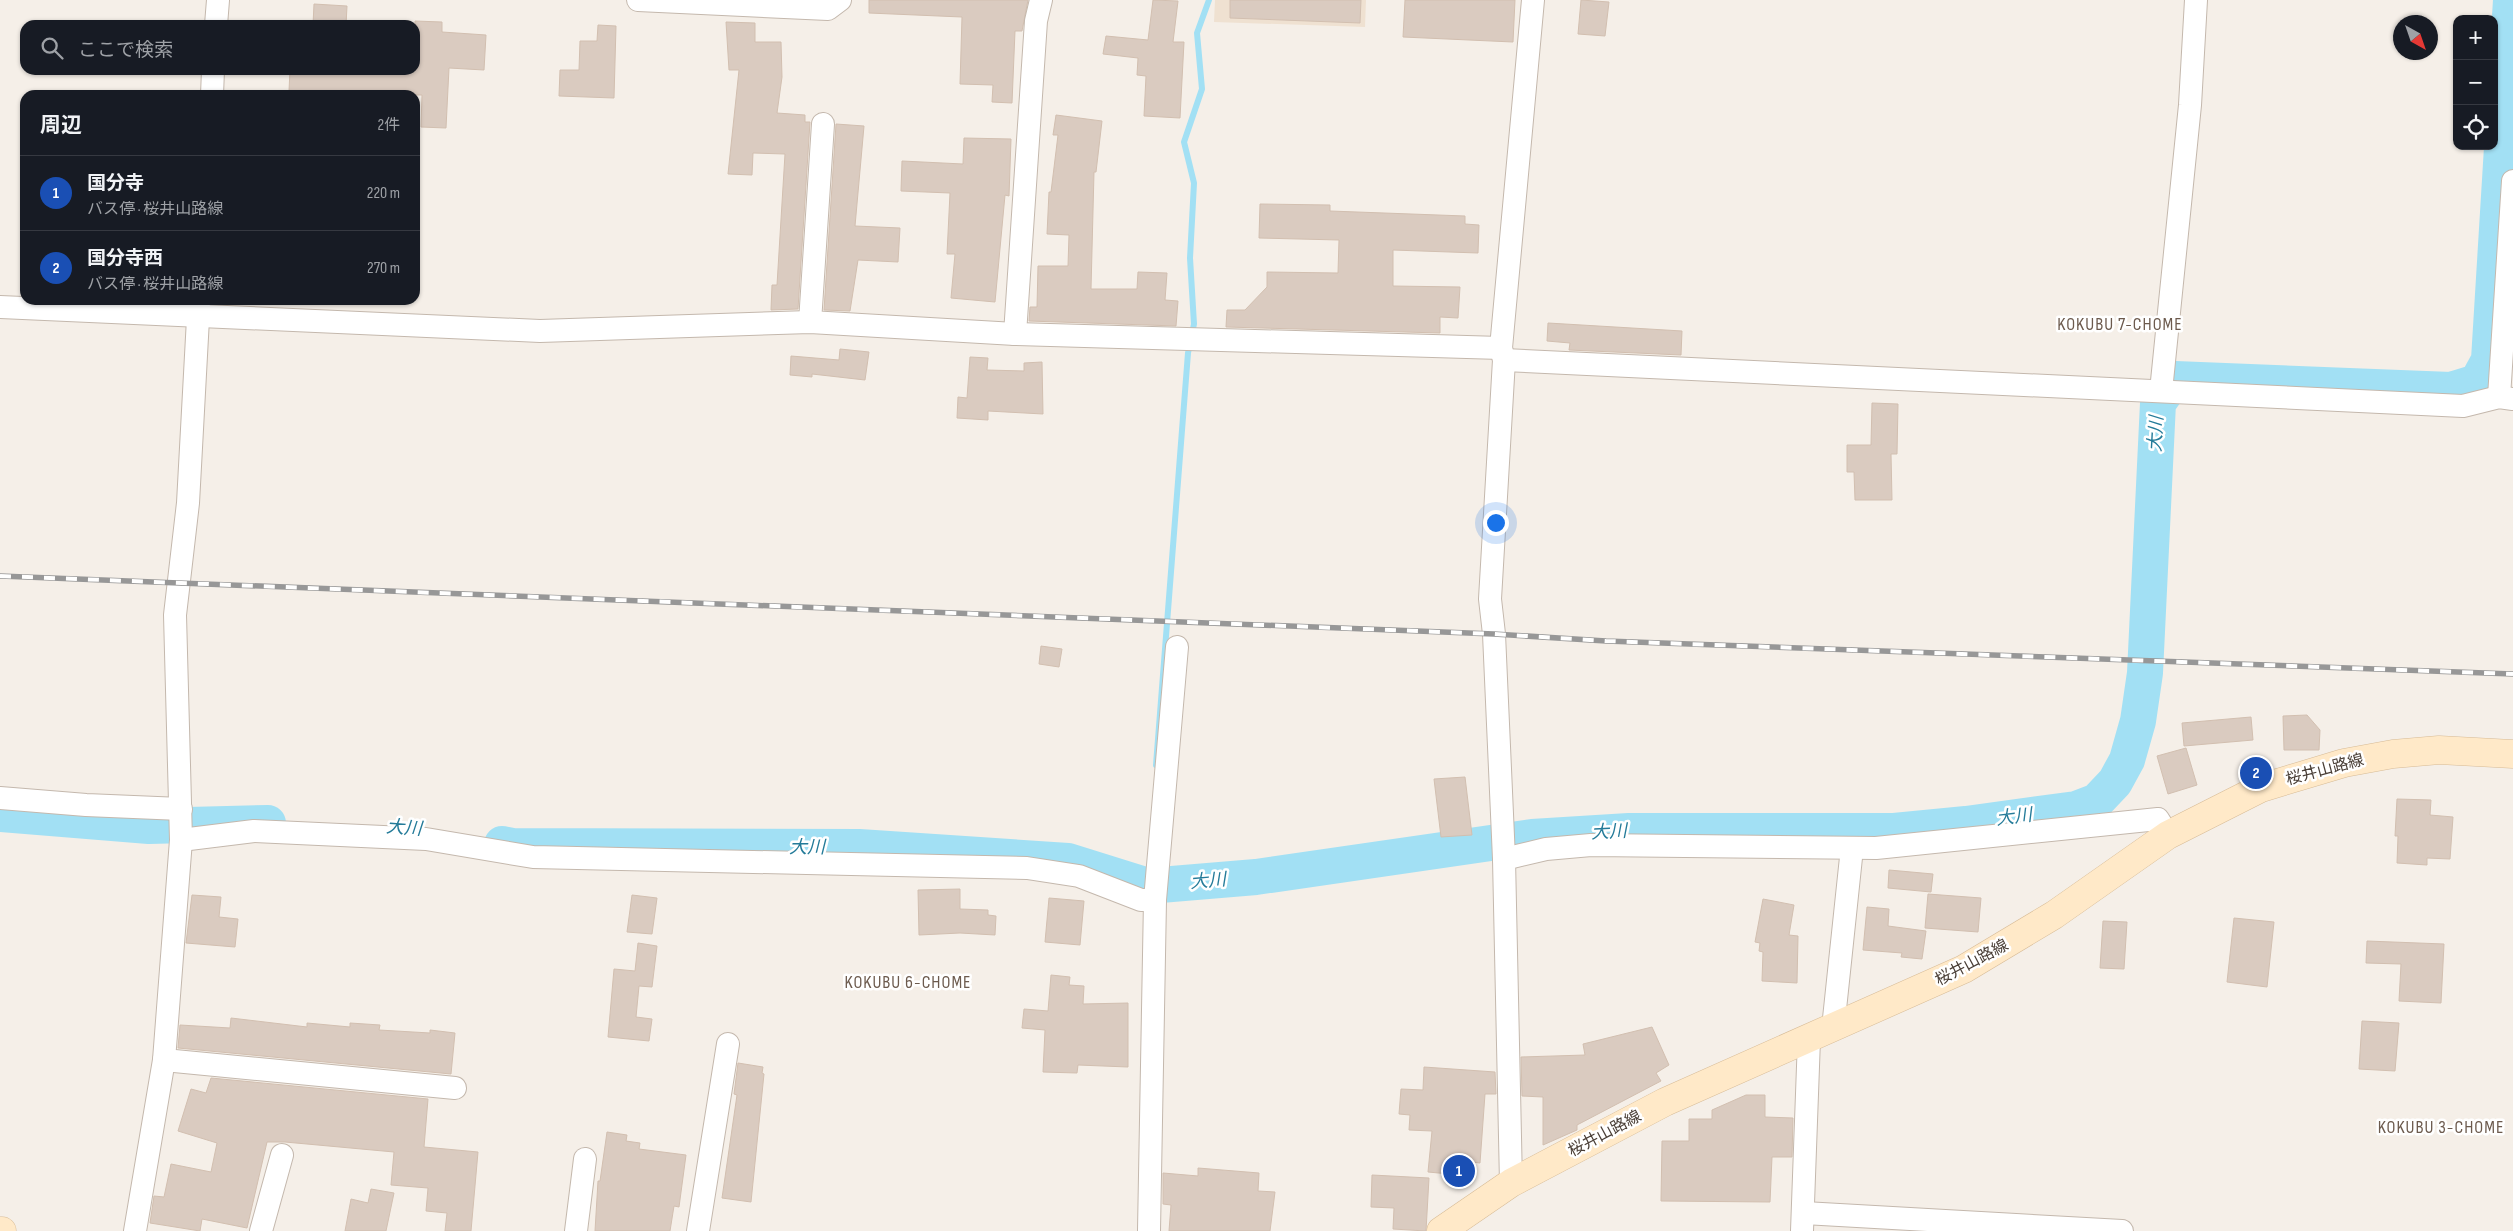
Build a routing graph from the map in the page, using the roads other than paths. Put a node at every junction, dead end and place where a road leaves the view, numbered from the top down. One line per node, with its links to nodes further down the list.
1 (218, 0): 7 (street)
2 (638, 0): 3 (street)
3 (840, 0)
4 (1041, 0): 15 (street)
5 (1533, 0): 16 (street)
6 (2196, 0): 17 (street)
7 (216, 20)
8 (213, 75): 9 (street)
9 (212, 90)
10 (823, 124): 14 (street)
11 (2513, 180): 18 (street)
12 (0, 306): 13 (street)
13 (199, 308): 14 (street); 22 (street)
14 (810, 322): 15 (street)
15 (1015, 334): 16 (street)
16 (1502, 354): 17 (street); 26 (street)
17 (2161, 390): 18 (street)
18 (2506, 398)
19 (1177, 647): 27 (street)
20 (2513, 754): 23 (main road, 桜井山路線)
21 (0, 798): 22 (street)
22 (181, 809): 24 (street)
23 (2168, 836): 25 (street); 28 (main road, 桜井山路線)
24 (182, 840): 27 (street); 30 (street)
25 (1852, 848): 26 (street); 28 (street)
26 (1504, 859): 34 (street)
27 (1154, 900): 40 (street)
28 (1821, 1034): 34 (main road, 桜井山路線); 35 (street)
29 (728, 1044): 39 (street)
30 (164, 1060): 31 (street); 36 (street)
31 (456, 1088)
32 (282, 1154): 37 (street)
33 (585, 1159): 38 (street)
34 (1511, 1183): 41 (main road, 桜井山路線)
35 (1803, 1222): 42 (street)
36 (134, 1231)
37 (260, 1231)
38 (576, 1231)
39 (698, 1231)
40 (1149, 1231)
41 (1441, 1231)
42 (2122, 1231)

